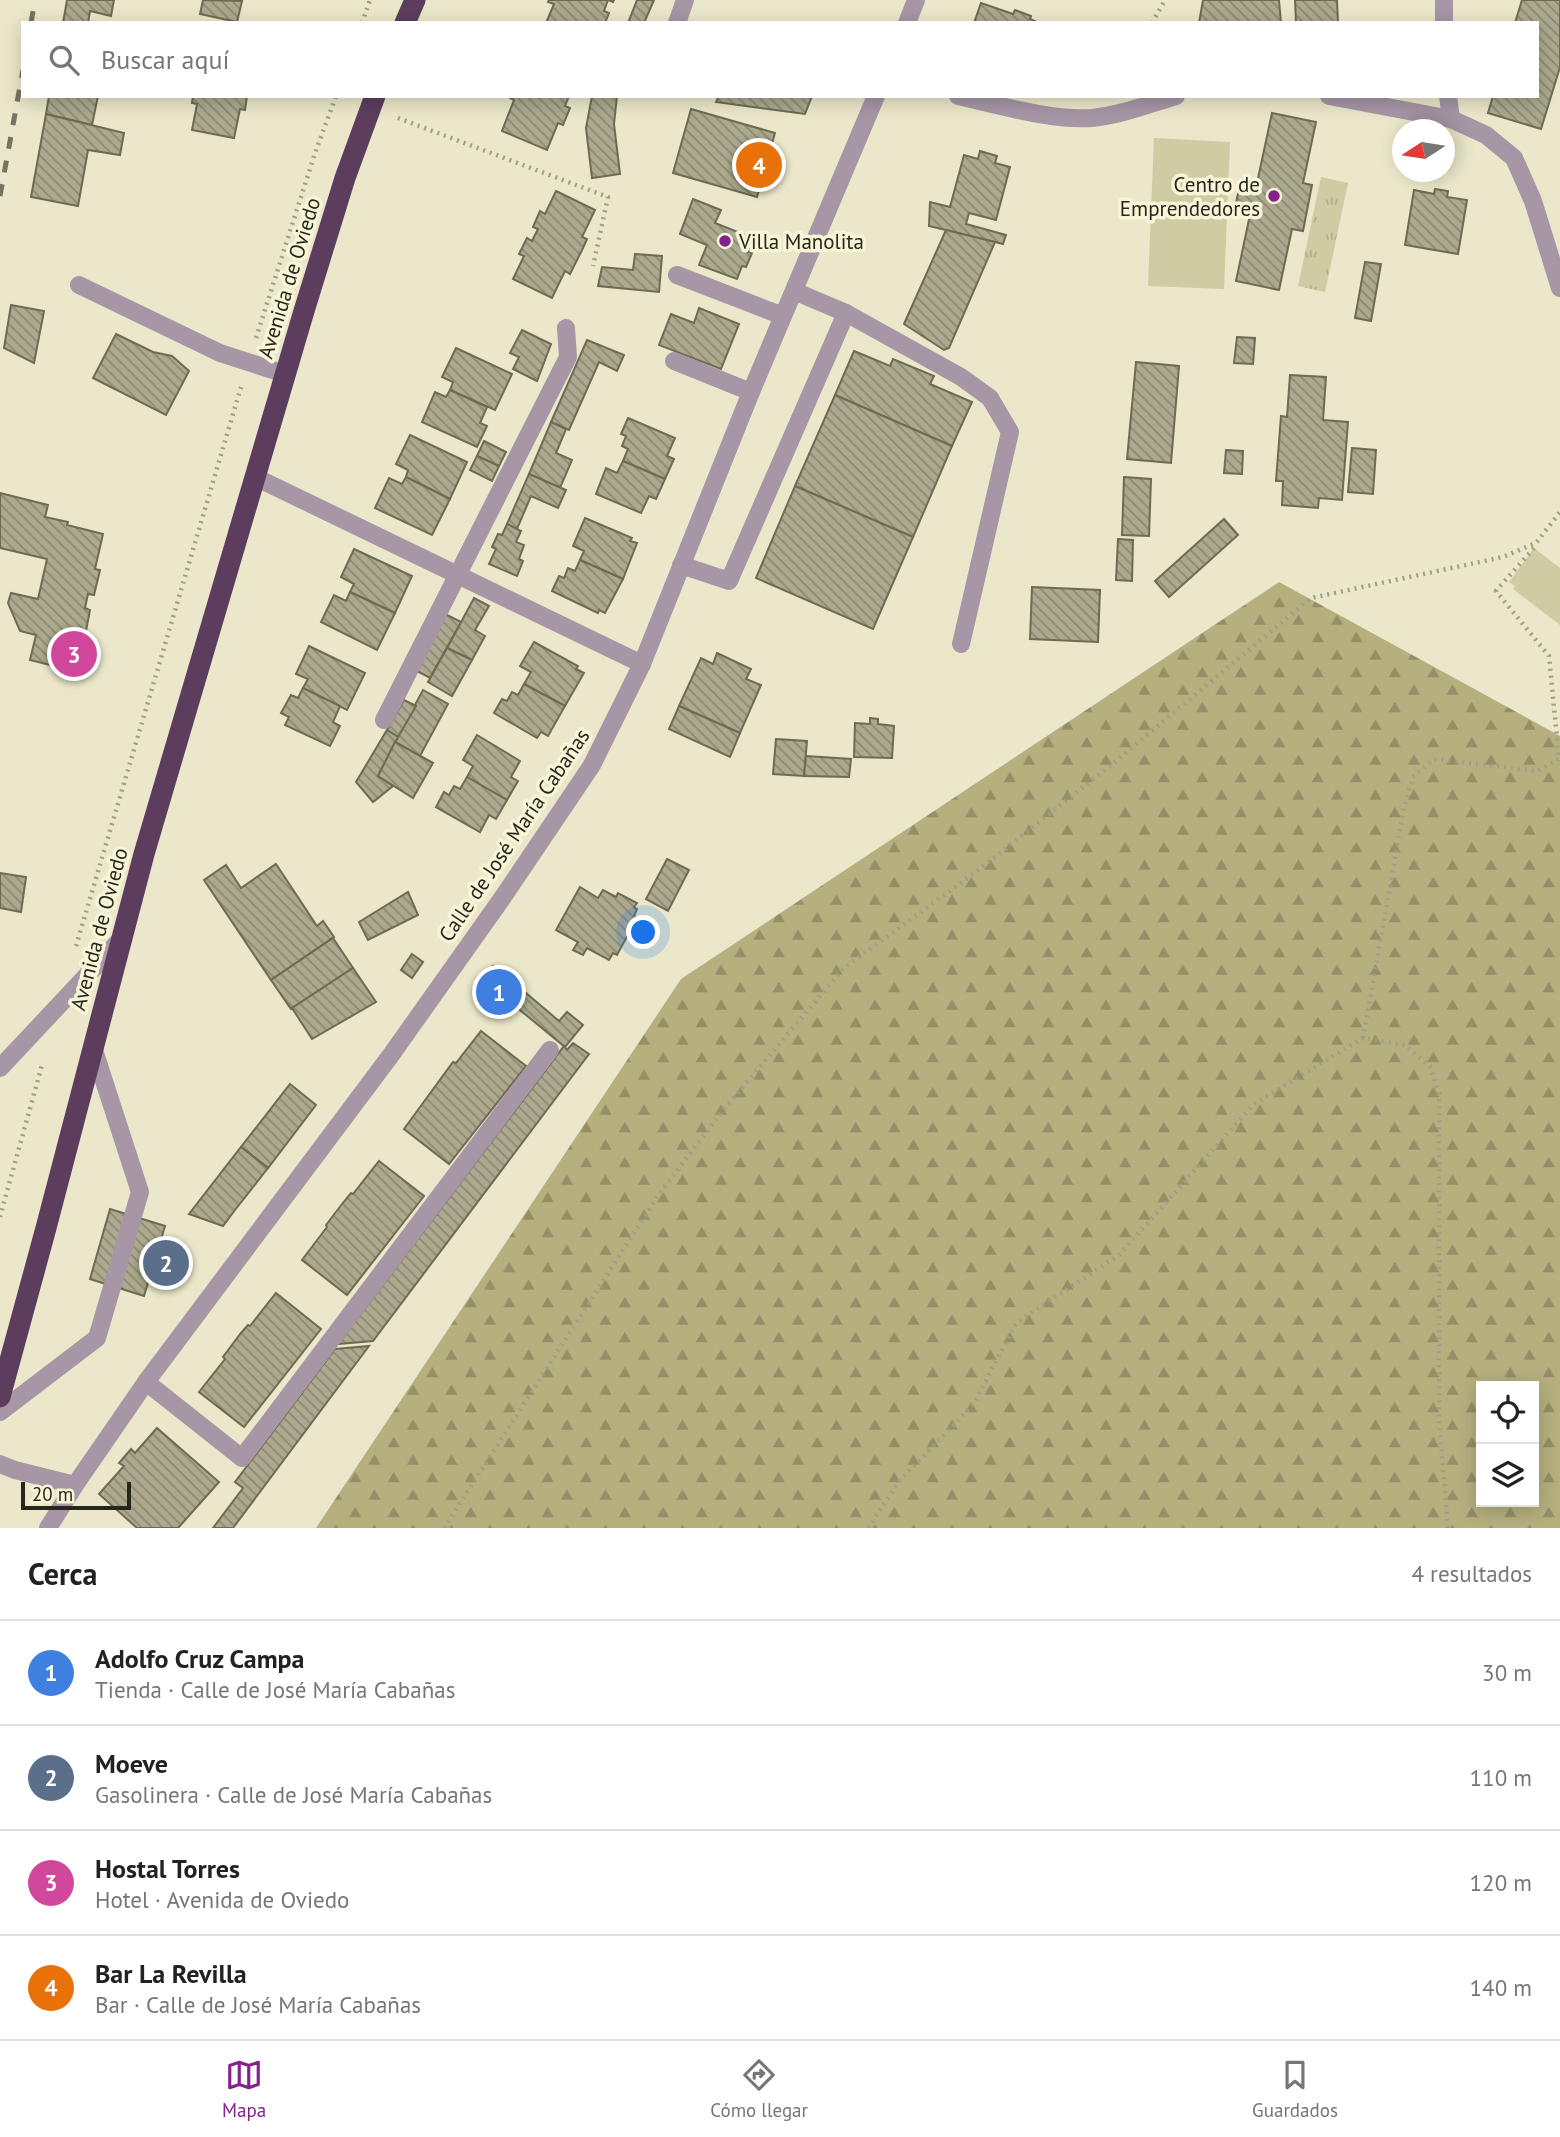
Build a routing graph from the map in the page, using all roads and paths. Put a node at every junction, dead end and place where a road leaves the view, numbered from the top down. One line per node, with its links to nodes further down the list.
1 (370, 0): 7 (path)
2 (415, 0): 8 (highway)
3 (685, 0): 9 (street)
4 (916, 0): 10 (street)
5 (1165, 0): 11 (path)
6 (1444, 0): 12 (street)
7 (363, 21)
8 (406, 21)
9 (678, 21)
10 (908, 21)
11 (1153, 21)
12 (1444, 21)
13 (334, 98): 31 (path)
14 (875, 98): 26 (street, Calle de José María Cabañas)
15 (968, 98): 16 (street)
16 (1170, 98)
17 (1340, 98): 20 (street)
18 (1448, 98): 20 (street)
19 (373, 102): 22 (path); 32 (highway, Avenida de Oviedo)
20 (1451, 119)
21 (1455, 121): 25 (street)
22 (593, 266)
23 (677, 275): 28 (street)
24 (79, 285): 31 (street)
25 (1560, 288)
26 (794, 291): 27 (street); 28 (street, Calle de José María Cabañas)
27 (846, 313): 37 (street); 39 (street)
28 (783, 316): 33 (street, Calle de José María Cabañas)
29 (566, 328): 38 (street)
30 (674, 361): 33 (street)
31 (249, 362): 32 (street); 43 (path)
32 (285, 374): 34 (highway, Avenida de Oviedo)
33 (751, 392): 37 (street, Calle de José María Cabañas)
34 (255, 477): 38 (street); 42 (highway, Avenida de Oviedo)
35 (1560, 512): 56 (path)
36 (1534, 548): 44 (path)
37 (681, 565): 40 (street, Calle de José María Cabañas)
38 (456, 575): 40 (street); 41 (street)
39 (961, 644)
40 (642, 664): 50 (street, Calle de José María Cabañas)
41 (384, 720)
42 (122, 938): 45 (highway, Avenida de Oviedo); 48 (street)
43 (74, 953)
44 (1363, 1038): 57 (path); 58 (path)
45 (93, 1047): 51 (highway, Avenida de Oviedo); 52 (street)
46 (550, 1050): 50 (street)
47 (44, 1058): 49 (path)
48 (0, 1069)
49 (0, 1217)
50 (146, 1382): 54 (street, Calle de José María Cabañas)
51 (0, 1397)
52 (0, 1412)
53 (0, 1464): 54 (street)
54 (75, 1485): 55 (street, Calle de José María Cabañas)
55 (48, 1528)
56 (444, 1528)
57 (868, 1528)
58 (1448, 1528)

